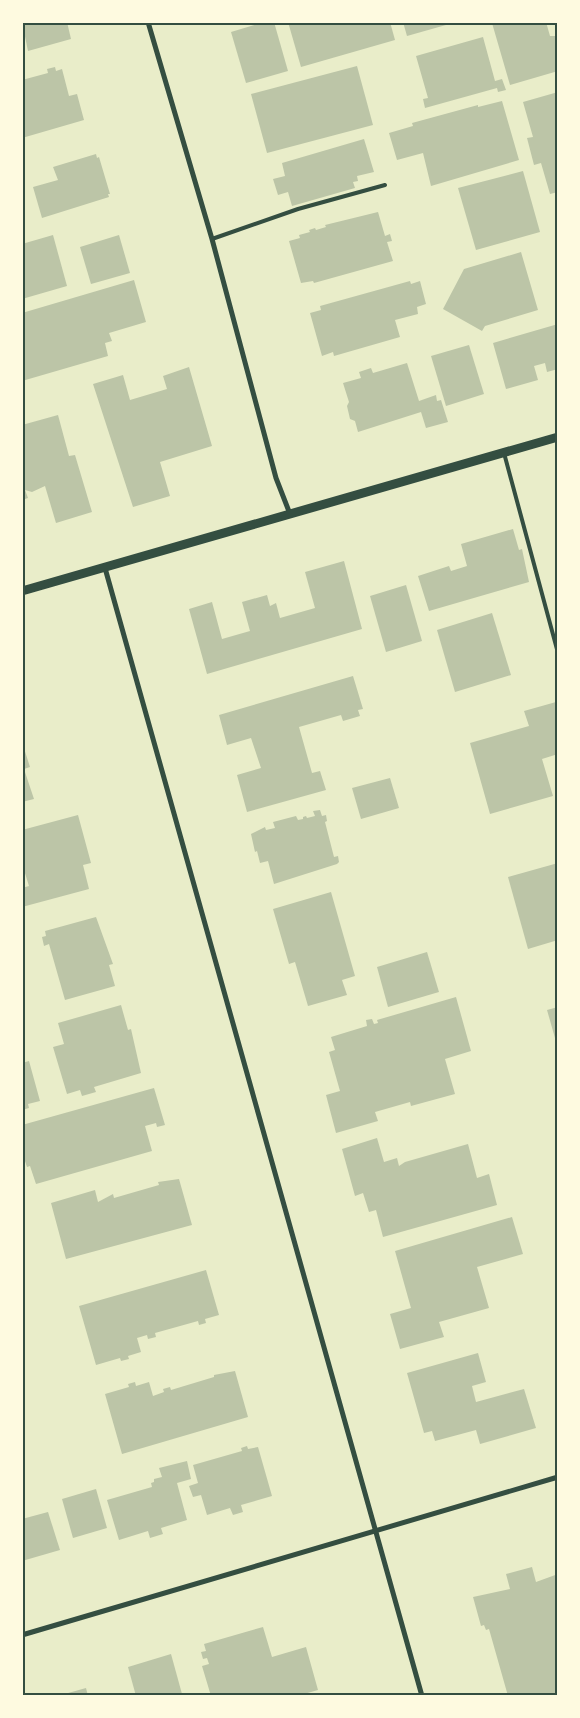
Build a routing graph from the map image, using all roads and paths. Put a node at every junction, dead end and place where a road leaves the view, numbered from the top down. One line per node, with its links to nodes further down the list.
1 (148, 22): 3 (street)
2 (385, 185): 3 (lane)
3 (212, 239): 6 (street)
4 (558, 437): 5 (street)
5 (504, 453): 6 (street); 9 (lane)
6 (290, 514): 7 (street)
7 (105, 568): 8 (street); 11 (street)
8 (22, 591)
9 (558, 653)
10 (558, 1477): 11 (street)
11 (375, 1530): 12 (street); 13 (street)
12 (22, 1635)
13 (422, 1696)

